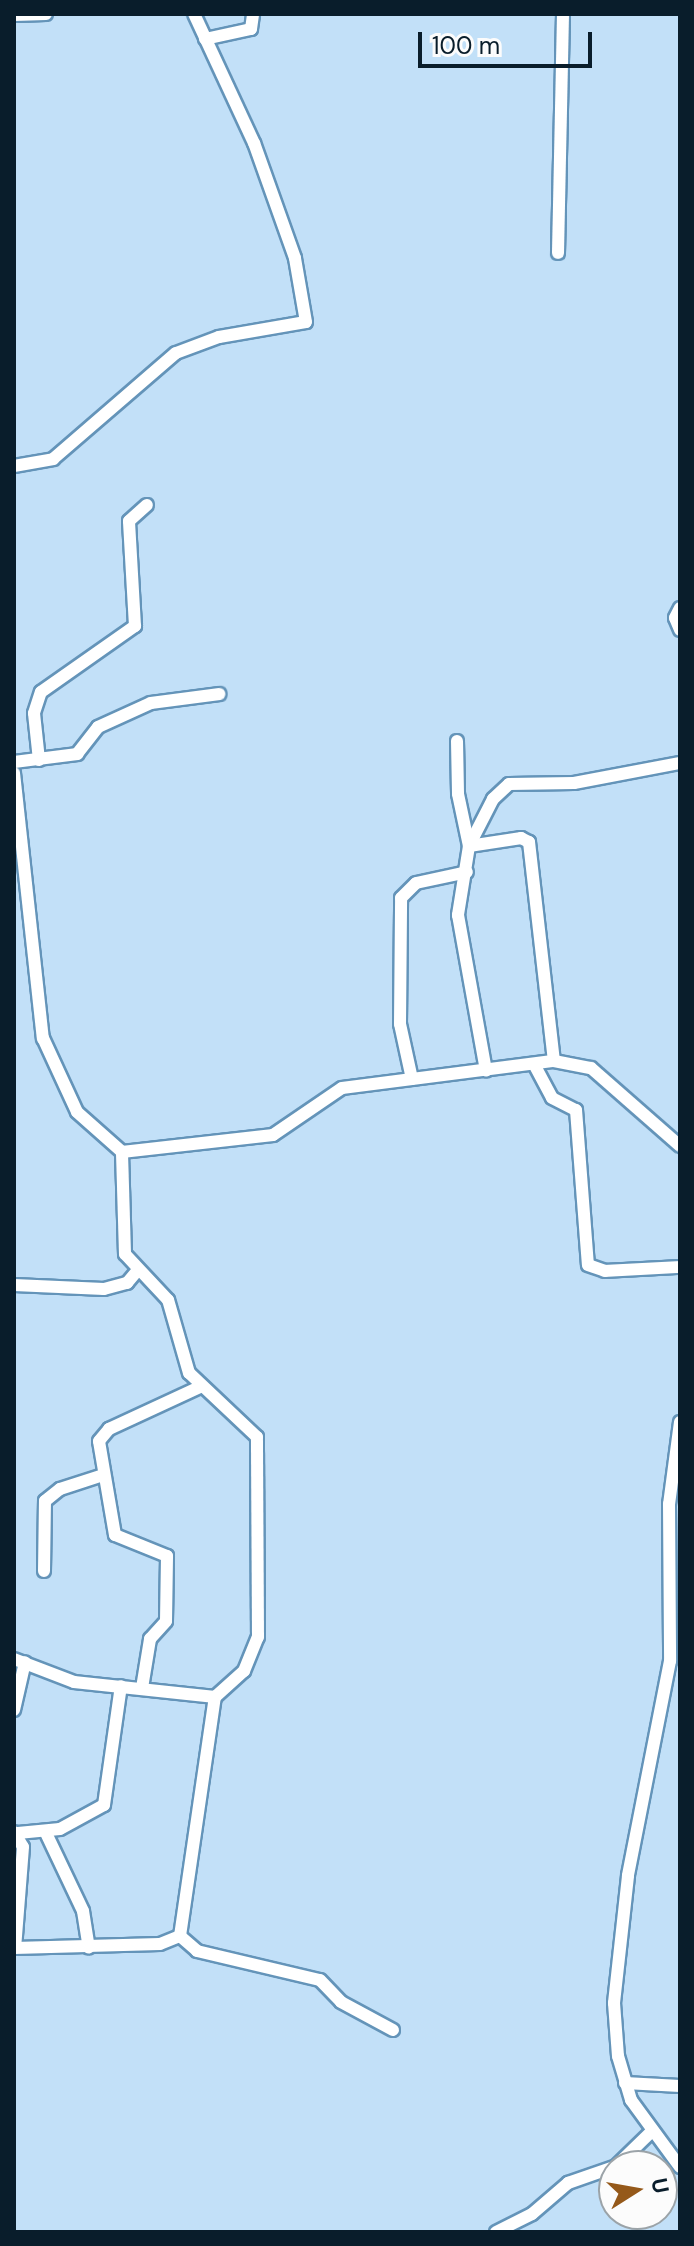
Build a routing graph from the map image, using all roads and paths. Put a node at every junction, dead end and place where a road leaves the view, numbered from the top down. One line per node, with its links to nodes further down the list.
1 (46, 14): 5 (street)
2 (194, 14): 6 (street)
3 (253, 14): 6 (street)
4 (563, 14): 7 (street)
5 (14, 15)
6 (205, 39): 8 (street)
7 (558, 253)
8 (14, 466)
9 (147, 505): 14 (street)
10 (680, 608): 11 (street)
11 (680, 630)
12 (219, 694): 14 (street)
13 (457, 741): 18 (street)
14 (39, 760): 15 (street)
15 (14, 762)
16 (680, 763): 18 (street)
17 (14, 773): 25 (street)
18 (469, 846): 19 (street); 20 (street)
19 (467, 872): 22 (street); 23 (street)
20 (554, 1061): 21 (street); 24 (street)
21 (534, 1064): 22 (street); 26 (street)
22 (486, 1070): 23 (street)
23 (412, 1079): 25 (street)
24 (680, 1146)
25 (122, 1152): 27 (street)
26 (680, 1267)
27 (137, 1271): 28 (street); 29 (street)
28 (14, 1285)
29 (200, 1387): 31 (street); 37 (street)
30 (680, 1422): 33 (street)
31 (103, 1475): 32 (street); 36 (street)
32 (44, 1571)
33 (675, 1639): 45 (street)
34 (20, 1660): 35 (street); 38 (street)
35 (121, 1686): 36 (street); 40 (street)
36 (142, 1688): 37 (street)
37 (215, 1697): 41 (street)
38 (14, 1710)
39 (16, 1833): 40 (street); 42 (street)
40 (46, 1833): 43 (street)
41 (180, 1936): 43 (street); 44 (street)
42 (15, 1948): 43 (street)
43 (89, 1948)
44 (393, 2030)
45 (625, 2083): 46 (street); 47 (street)
46 (680, 2086)
47 (650, 2133): 48 (street); 49 (street)
48 (632, 2150)
49 (680, 2167)
50 (598, 2173): 51 (street)
51 (496, 2232)

